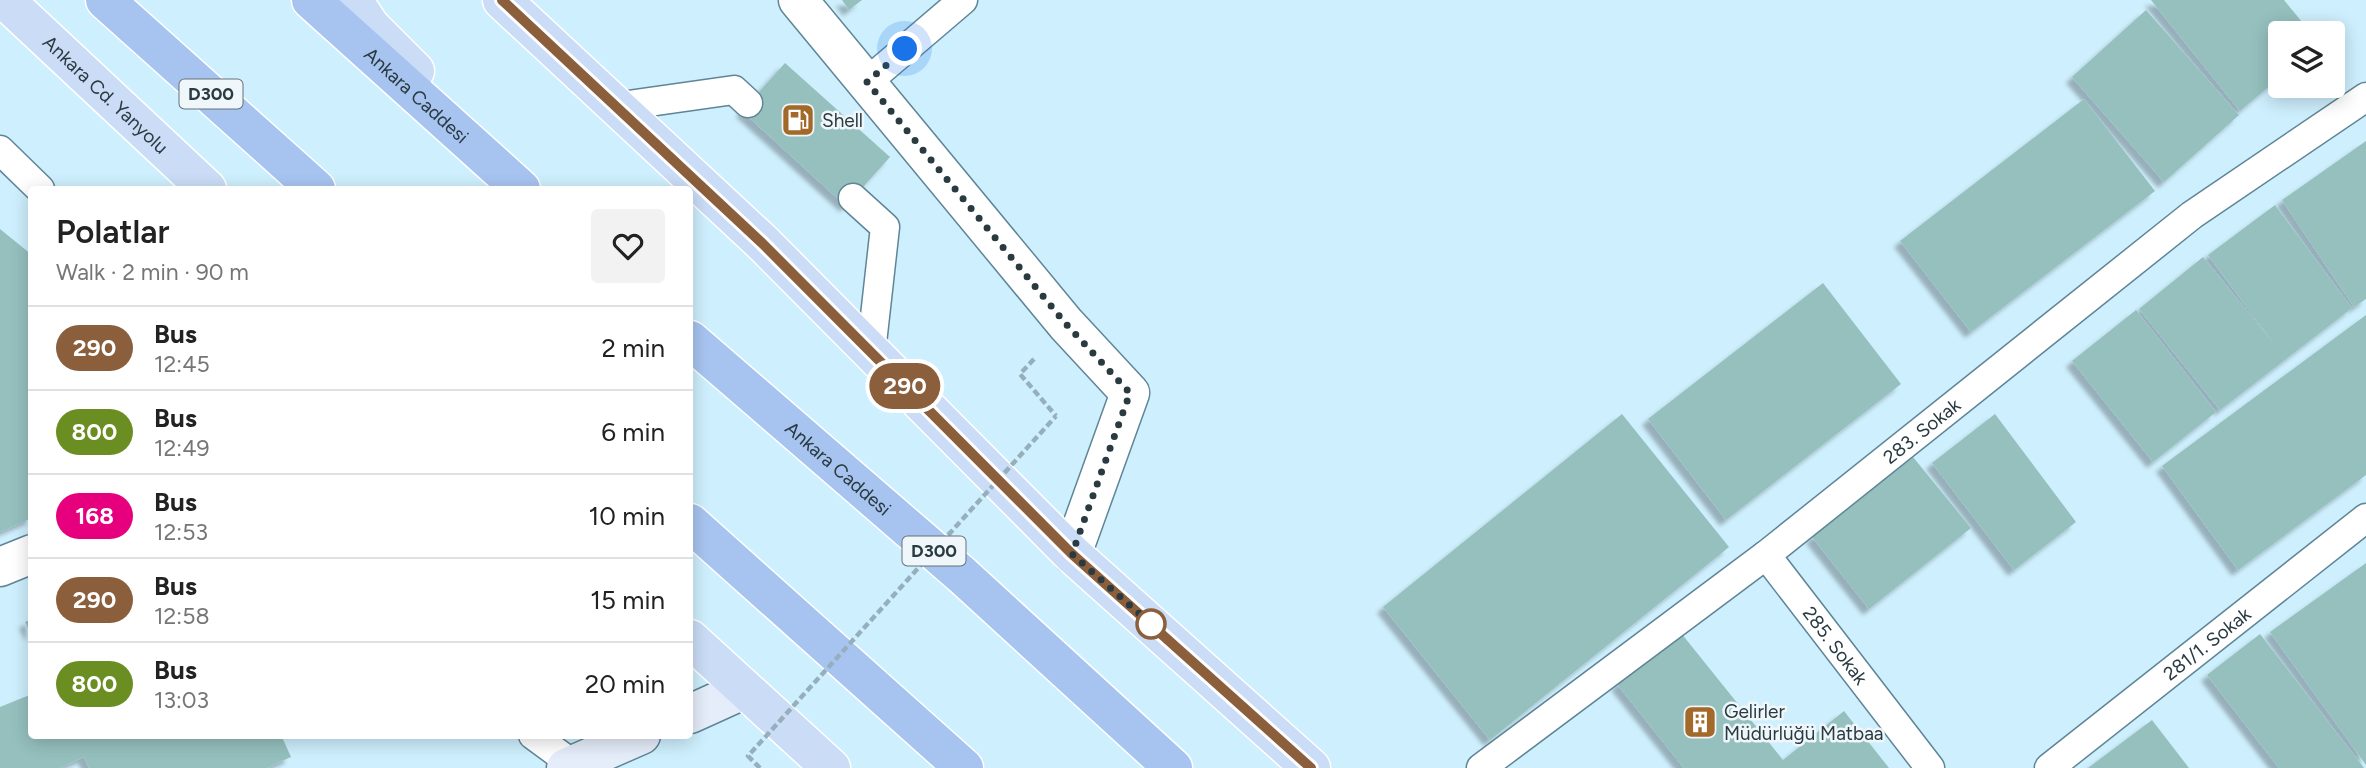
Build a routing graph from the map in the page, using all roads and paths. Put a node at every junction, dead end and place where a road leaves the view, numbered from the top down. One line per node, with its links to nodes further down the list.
1 (5, 0): 14 (main road, Ankara Cd. Yanyolu)
2 (105, 0): 15 (highway, D300)
3 (311, 0): 16 (highway, Ankara Caddesi)
4 (353, 0): 17 (main road)
5 (502, 0): 11 (main road)
6 (798, 0): 8 (street)
7 (963, 0): 8 (lane)
8 (867, 82): 24 (street)
9 (2366, 97): 25 (lane, 283. Sokak)
10 (748, 103): 11 (lane)
11 (614, 107): 20 (main road)
12 (0, 150): 13 (lane)
13 (37, 186)
14 (204, 186)
15 (313, 186)
16 (518, 186)
17 (530, 186)
18 (853, 198): 20 (lane)
19 (693, 343): 37 (highway, Ankara Caddesi / D300)
20 (871, 352): 24 (main road)
21 (1056, 416): 34 (path, bridge)
22 (2366, 518): 41 (lane, 281/1. Sokak)
23 (693, 526): 36 (highway)
24 (1072, 554): 38 (main road)
25 (1766, 555): 39 (lane, 283. Sokak); 40 (lane, 285. Sokak)
26 (28, 556): 27 (street)
27 (0, 567)
28 (693, 642): 29 (main road)
29 (743, 690): 30 (street); 35 (main road)
30 (693, 712)
31 (538, 739): 33 (lane)
32 (632, 739): 33 (street)
33 (573, 767)
34 (760, 768)
35 (831, 768)
36 (964, 768)
37 (1173, 768)
38 (1311, 768)
39 (1481, 768)
40 (1930, 768)
41 (2049, 768)

